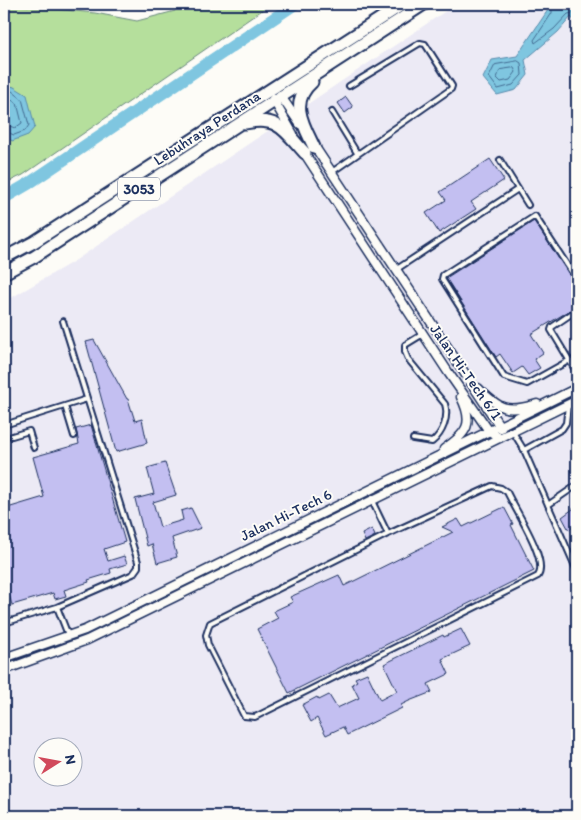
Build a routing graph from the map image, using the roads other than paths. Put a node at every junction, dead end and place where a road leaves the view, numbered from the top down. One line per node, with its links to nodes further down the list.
1 (403, 4): 5 (main road, Lebuhraya Perdana / 3053)
2 (424, 4): 3 (main road, Lebuhraya Perdana / 3053)
3 (336, 62): 6 (main road, Lebuhraya Perdana / 3053); 10 (main road)
4 (349, 86): 11 (lane)
5 (272, 90): 6 (street, Jalan Hi-Tech 6/1); 7 (street, Jalan Hi-Tech 6/1); 16 (main road, Lebuhraya Perdana / 3053)
6 (283, 96): 7 (main road, Lebuhraya Perdana / 3053); 10 (street, Jalan Hi-Tech 6/1)
7 (273, 103): 9 (main road, Lebuhraya Perdana / 3053); 10 (street, Jalan Hi-Tech 6/1)
8 (332, 112): 11 (lane)
9 (239, 124): 10 (main road); 18 (main road, Lebuhraya Perdana / 3053)
10 (310, 150): 13 (street, Jalan Hi-Tech 6/1); 22 (street, Jalan Hi-Tech 6/1)
11 (357, 153): 13 (lane)
12 (500, 160): 14 (lane)
13 (332, 172): 17 (street, Jalan Hi-Tech 6/1)
14 (518, 189): 15 (lane); 17 (lane)
15 (528, 205)
16 (4, 258)
17 (395, 271): 24 (street, Jalan Hi-Tech 6/1)
18 (4, 273)
19 (577, 280): 23 (lane)
20 (577, 310): 23 (lane)
21 (63, 321): 29 (lane)
22 (423, 334): 25 (street, Jalan Hi-Tech 6/1); 40 (lane)
23 (570, 360): 26 (lane)
24 (458, 366): 28 (street); 34 (street, Jalan Hi-Tech 6/1)
25 (448, 372): 35 (street, Jalan Hi-Tech 6/1); 43 (street)
26 (577, 373)
27 (577, 388): 28 (street, Jalan Hi-Tech 6)
28 (565, 394): 34 (street, Jalan Hi-Tech 6)
29 (87, 399): 32 (lane); 49 (lane)
30 (577, 400): 31 (street, Jalan Hi-Tech 6)
31 (568, 405): 36 (street, Jalan Hi-Tech 6); 42 (lane)
32 (65, 406): 33 (lane); 38 (lane)
33 (4, 425)
34 (501, 426): 35 (street, Jalan Hi-Tech 6); 39 (street, Jalan Hi-Tech 6/1)
35 (489, 431): 39 (street, Jalan Hi-Tech 6/1); 43 (street, Jalan Hi-Tech 6)
36 (513, 432): 39 (street, Jalan Hi-Tech 6); 42 (lane)
37 (12, 436): 41 (lane)
38 (74, 436)
39 (500, 438): 45 (street, Jalan Hi-Tech 6)
40 (413, 439)
41 (34, 448)
42 (524, 450): 46 (lane)
43 (420, 465): 51 (street, Jalan Hi-Tech 6)
44 (577, 485): 46 (lane)
45 (372, 501): 47 (lane); 53 (street, Jalan Hi-Tech 6)
46 (548, 505): 48 (lane)
47 (388, 534): 47 (lane)
48 (577, 571)
49 (57, 607): 50 (lane); 51 (lane)
50 (4, 623)
51 (68, 637): 52 (street, Jalan Hi-Tech 6)
52 (4, 658)
53 (4, 670)

